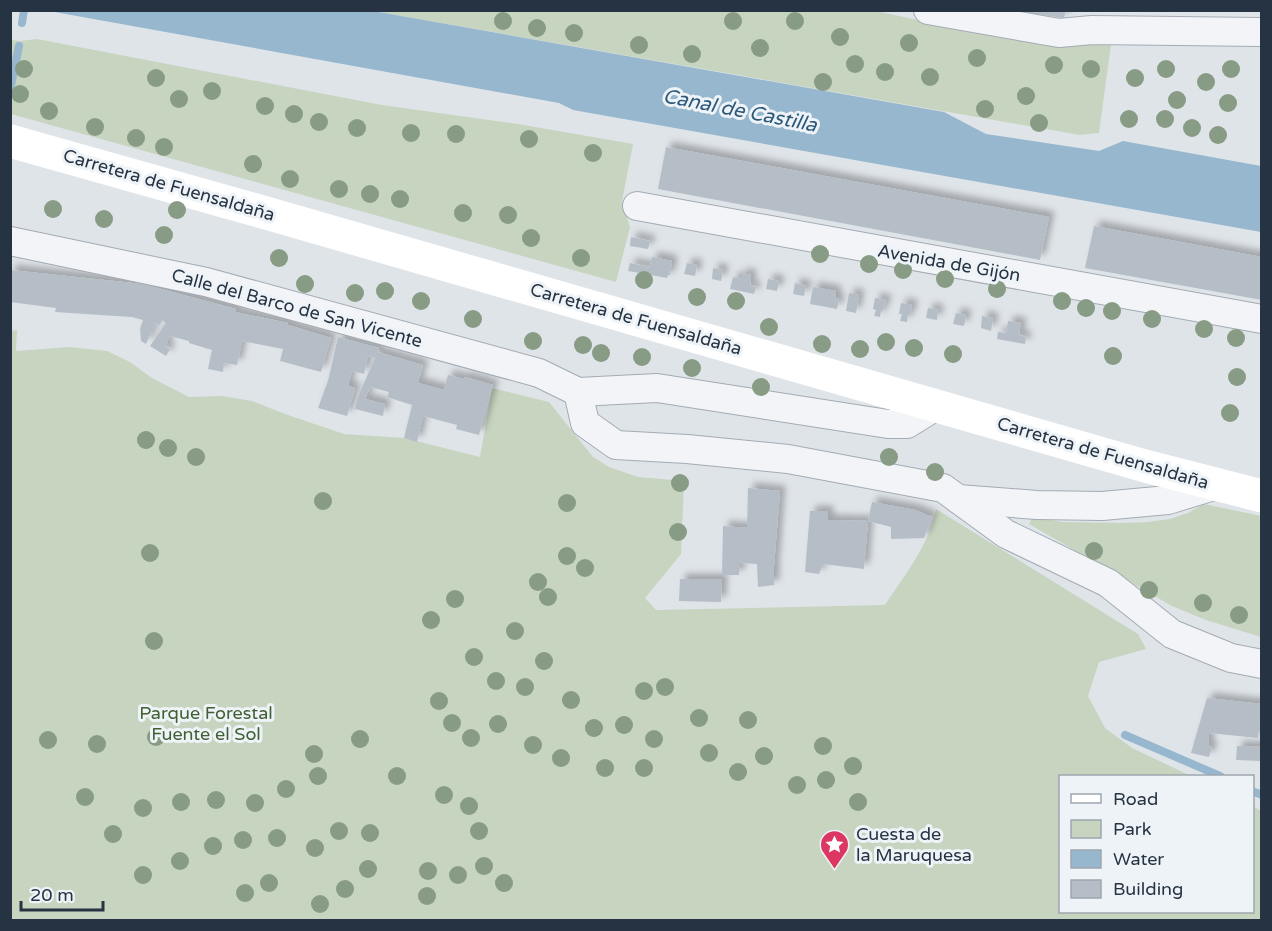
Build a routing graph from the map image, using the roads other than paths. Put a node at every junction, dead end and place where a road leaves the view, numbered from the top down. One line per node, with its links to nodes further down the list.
1 (928, 10): 2 (street)
2 (1094, 20): 3 (street)
3 (1262, 32)
4 (10, 141): 9 (main road, Carretera de Fuensaldaña)
5 (637, 206): 7 (street, Avenida de Gijón)
6 (10, 241): 8 (street, Calle del Barco de San Vicente)
7 (1262, 319)
8 (578, 392): 9 (street, Calle del Barco de San Vicente); 12 (street)
9 (936, 406): 10 (main road, Carretera de Fuensaldaña)
10 (1217, 485): 11 (main road, Carretera de Fuensaldaña); 12 (street)
11 (1262, 496)
12 (958, 499): 13 (street)
13 (1262, 664)

